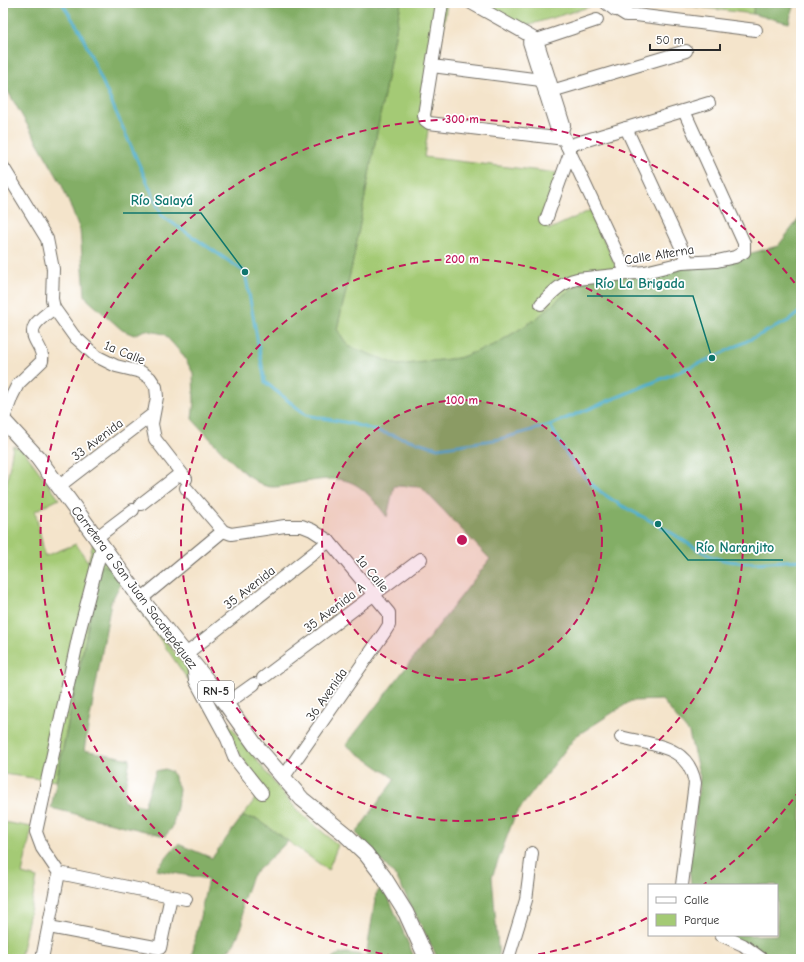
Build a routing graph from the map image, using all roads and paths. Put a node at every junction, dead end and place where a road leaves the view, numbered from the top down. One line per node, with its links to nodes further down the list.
1 (442, 3): 8 (street)
2 (471, 3): 6 (street)
3 (615, 4): 5 (street)
4 (596, 20): 6 (street)
5 (756, 30)
6 (533, 38): 9 (street); 10 (street)
7 (686, 51): 10 (street)
8 (432, 66): 9 (street); 14 (street)
9 (541, 80): 10 (street)
10 (549, 91): 14 (street)
11 (709, 103): 12 (street)
12 (684, 112): 13 (street); 17 (street, Calle Alterna)
13 (626, 128): 14 (street); 17 (street)
14 (566, 142): 16 (street); 18 (street)
15 (3, 167): 20 (street)
16 (546, 220)
17 (688, 262): 18 (street, Calle Alterna)
18 (627, 274): 19 (street, Calle Alterna)
19 (541, 304)
20 (54, 308): 21 (street, 1a Calle); 22 (street)
21 (153, 414): 23 (street, 1a Calle); 24 (street, 33 Avenida)
22 (3, 421): 24 (main road, Carretera a San Juan Sacatepéquez / RN-5)
23 (184, 480): 25 (street, 1a Calle); 27 (street)
24 (58, 487): 27 (main road, Carretera a San Juan Sacatepéquez / RN-5)
25 (223, 531): 26 (street, 1a Calle); 30 (street)
26 (329, 541): 29 (street, 1a Calle); 32 (street, 35 Avenida)
27 (99, 542): 30 (main road, Carretera a San Juan Sacatepéquez / RN-5); 38 (street)
28 (421, 559): 29 (street, 35 Avenida A)
29 (374, 595): 31 (street, 1a Calle); 33 (street, 35 Avenida A)
30 (141, 599): 32 (main road, Carretera a San Juan Sacatepéquez / RN-5)
31 (389, 625): 35 (street, 36 Avenida)
32 (189, 659): 33 (main road, Carretera a San Juan Sacatepéquez / RN-5); 36 (street)
33 (226, 704): 35 (main road, Carretera a San Juan Sacatepéquez / RN-5)
34 (621, 737): 39 (street)
35 (283, 778): 45 (main road, Carretera a San Juan Sacatepéquez / RN-5)
36 (262, 794)
37 (532, 853): 46 (street)
38 (59, 872): 40 (street); 42 (street)
39 (682, 884)
40 (171, 896): 41 (street); 42 (street)
41 (186, 900)
42 (49, 926): 44 (street)
43 (723, 936): 47 (street)
44 (42, 959)
45 (428, 959)
46 (508, 959)
47 (762, 959)

